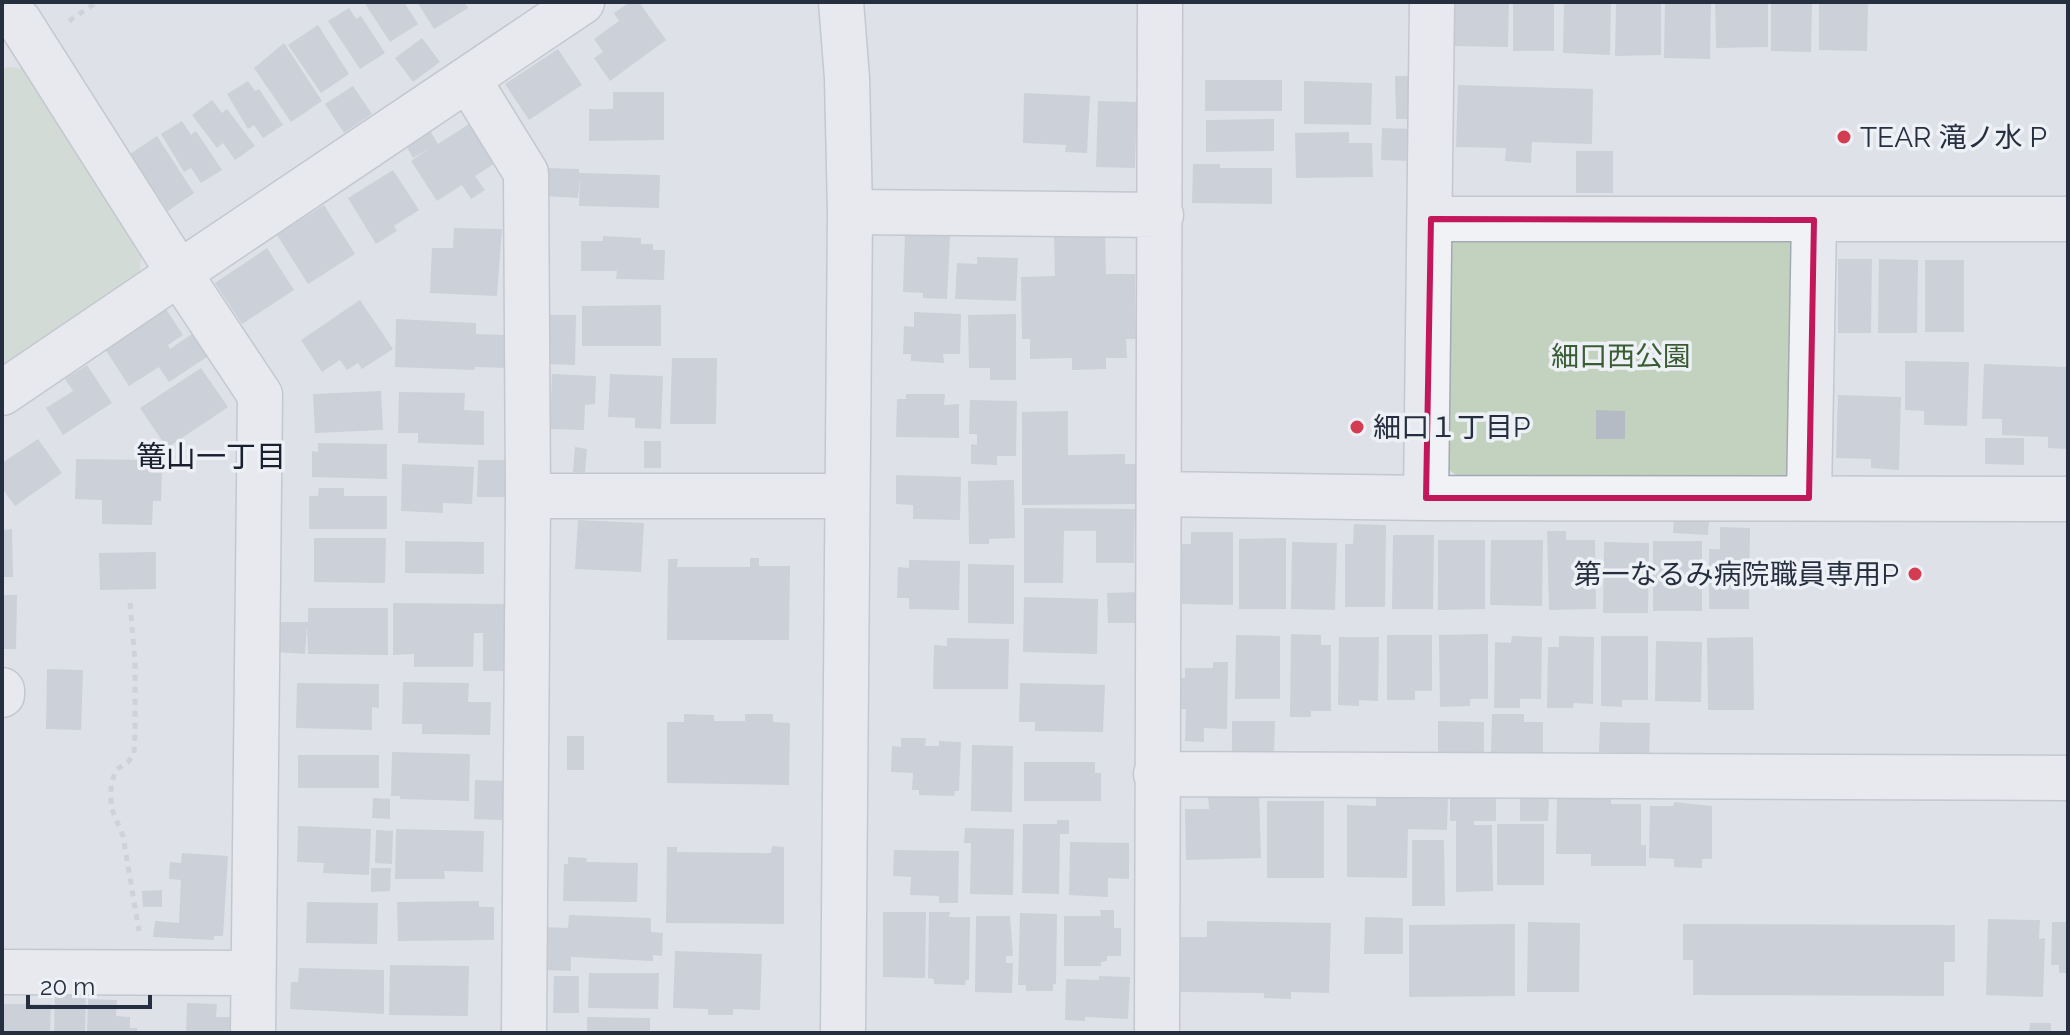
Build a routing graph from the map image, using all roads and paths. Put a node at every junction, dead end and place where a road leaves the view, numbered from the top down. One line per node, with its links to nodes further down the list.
1 (97, 2): 6 (path)
2 (582, 2): 7 (street)
3 (841, 2): 8 (street)
4 (1160, 2): 9 (street)
5 (1432, 2): 10 (street)
6 (33, 20): 13 (street)
7 (468, 79): 13 (street); 16 (street)
8 (850, 212): 9 (street); 17 (street)
9 (1161, 215): 15 (street)
10 (1431, 219): 12 (street); 18 (street)
11 (2068, 219): 12 (street)
12 (1814, 220): 19 (street)
13 (179, 273): 14 (street); 26 (street)
14 (2, 393)
15 (1159, 494): 18 (street); 22 (street)
16 (528, 496): 17 (street); 28 (street)
17 (847, 496): 29 (street)
18 (1426, 498): 19 (street)
19 (1809, 498): 20 (street)
20 (2068, 499)
21 (130, 603): 24 (path)
22 (1156, 774): 23 (street); 30 (street)
23 (2068, 778)
24 (140, 926)
25 (2, 972): 26 (street)
26 (252, 973): 27 (street)
27 (253, 1033)
28 (524, 1033)
29 (843, 1033)
30 (1157, 1033)

